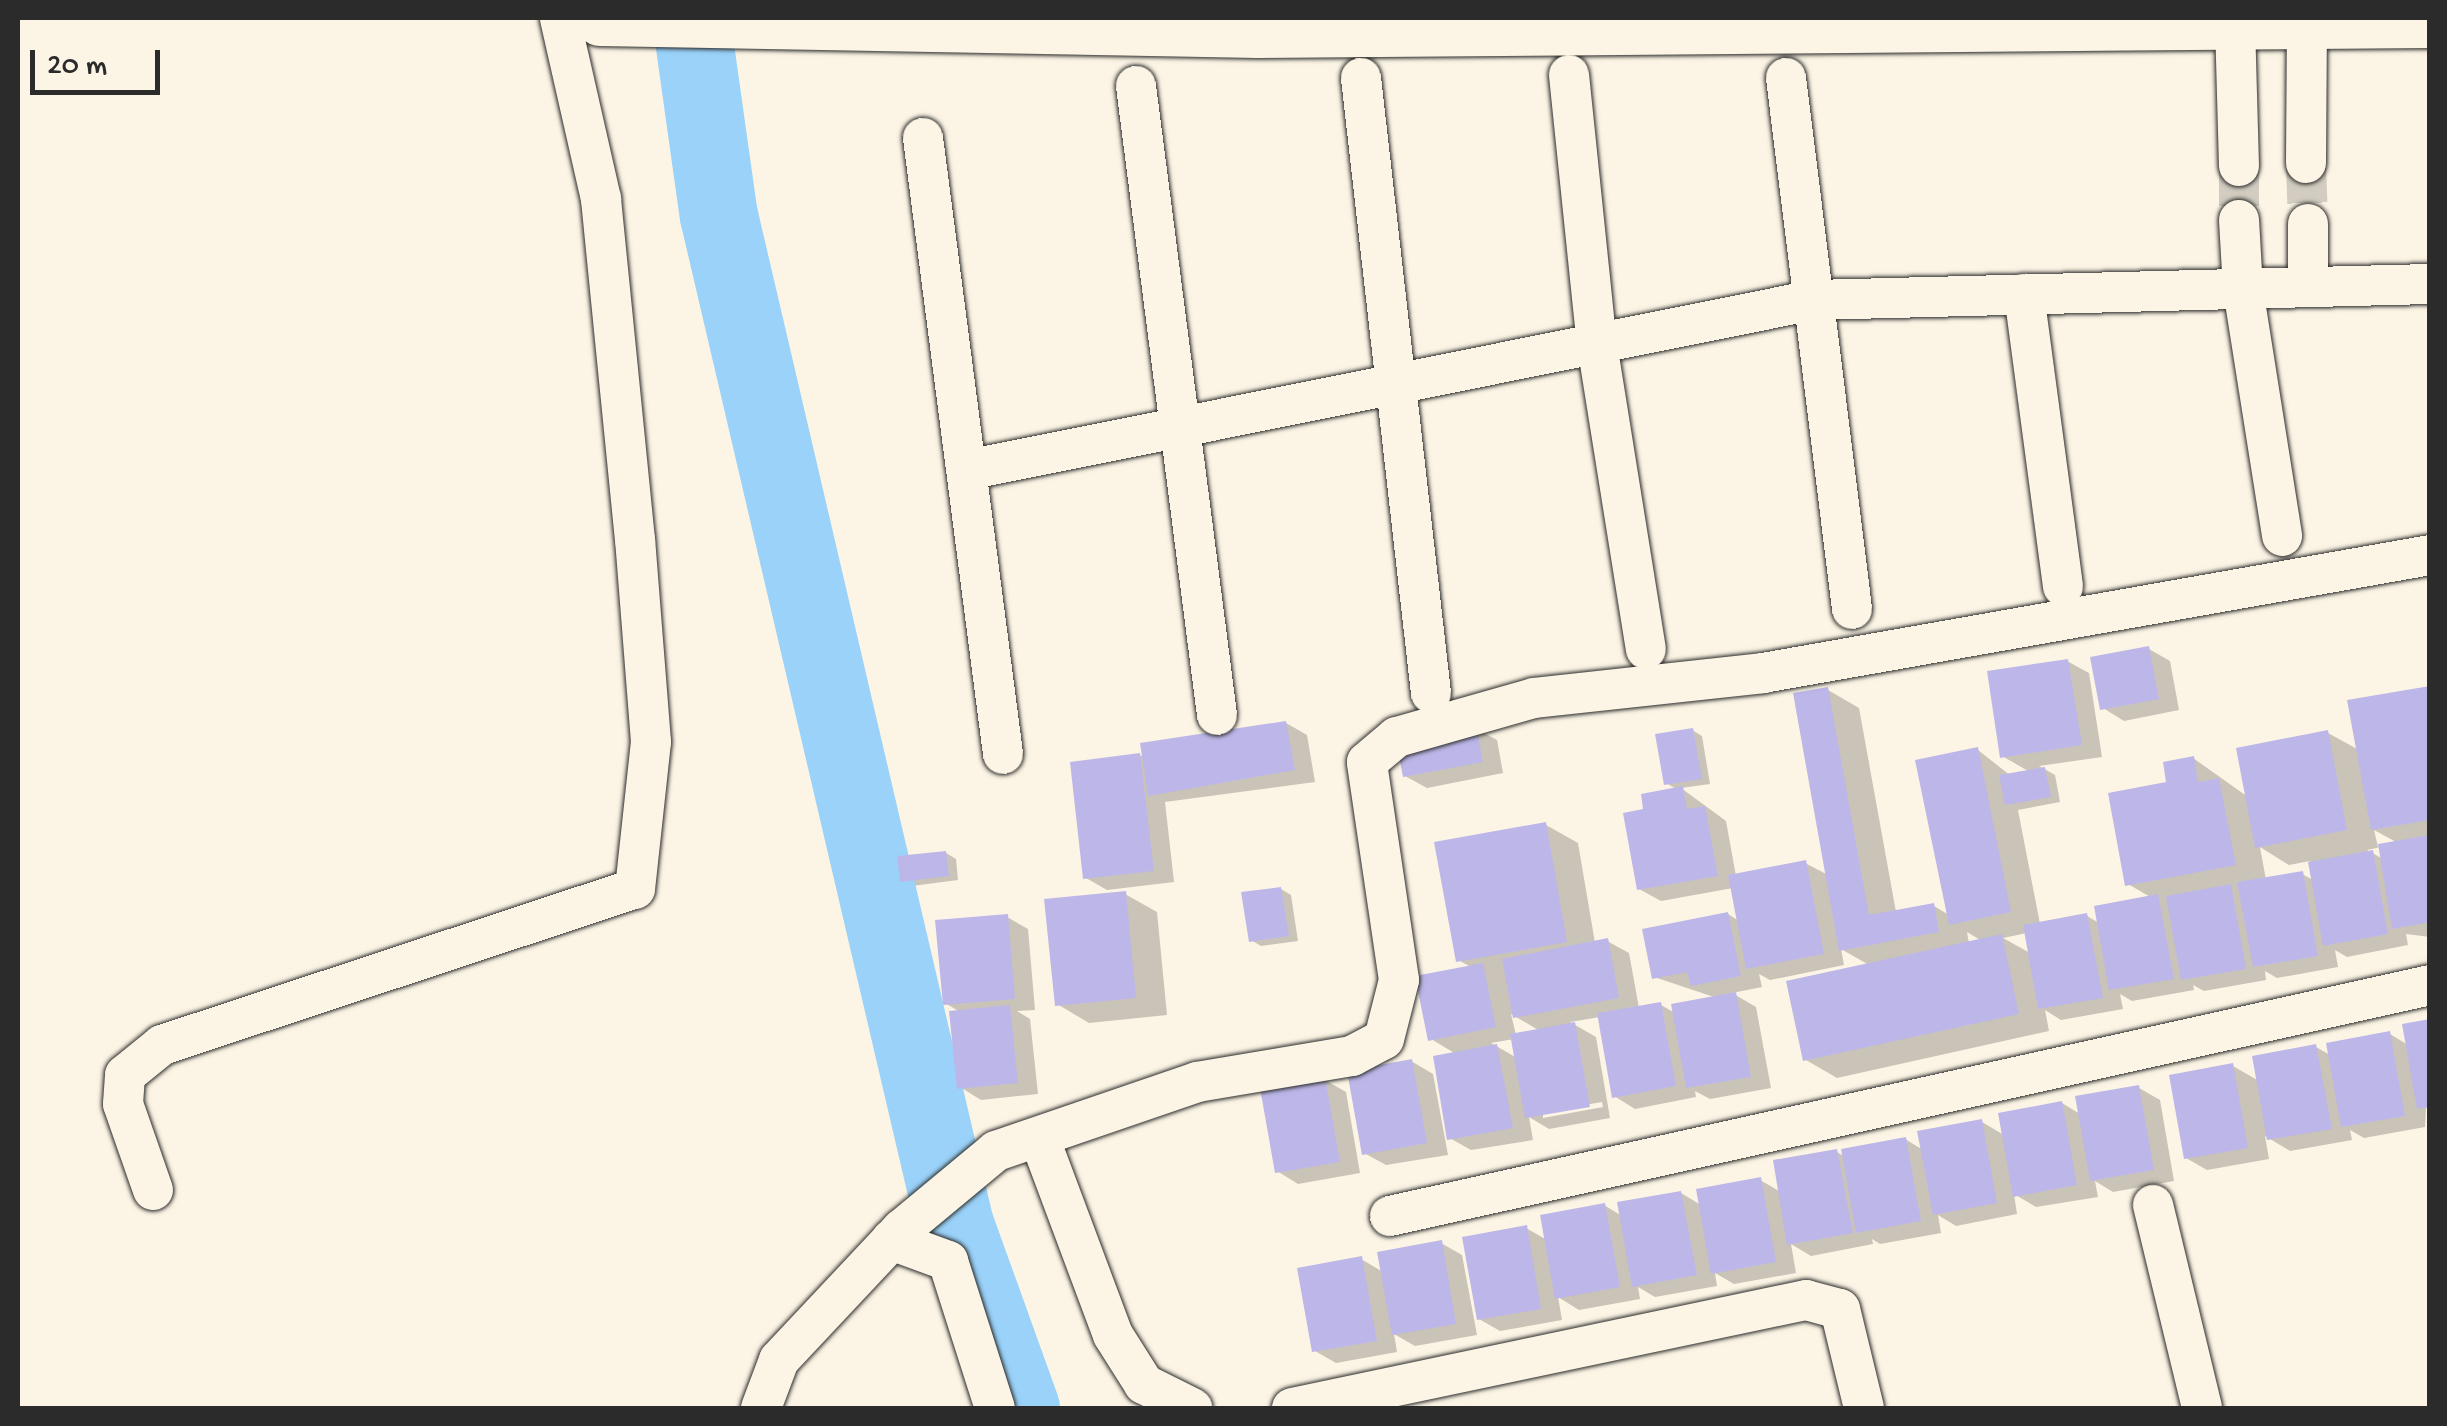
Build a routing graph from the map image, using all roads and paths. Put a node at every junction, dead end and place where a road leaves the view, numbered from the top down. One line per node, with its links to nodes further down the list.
1 (560, 18): 38 (street)
2 (609, 18): 6 (street)
3 (2428, 19): 4 (street)
4 (2307, 21): 9 (street); 15 (street)
5 (1600, 22): 8 (street); 9 (street)
6 (786, 23): 7 (street)
7 (1140, 23): 8 (street)
8 (1337, 23)
9 (2235, 23): 16 (street)
10 (1570, 75): 24 (street)
11 (1361, 78): 25 (street)
12 (1786, 78): 23 (street)
13 (1136, 86): 26 (street)
14 (923, 138): 27 (street)
15 (2306, 163)
16 (2239, 166)
17 (2239, 220): 21 (street)
18 (2308, 224): 20 (street)
19 (2430, 284): 20 (street)
20 (2308, 287): 21 (street)
21 (2243, 289): 22 (street); 28 (street)
22 (2024, 294): 23 (street); 30 (street)
23 (1814, 300): 24 (street); 31 (street)
24 (1597, 344): 25 (street); 32 (street)
25 (1394, 385): 26 (street); 33 (street)
26 (1181, 427): 27 (street); 34 (street)
27 (967, 470): 35 (street)
28 (2282, 536)
29 (2430, 556): 37 (street)
30 (2063, 586)
31 (1852, 610)
32 (1646, 648)
33 (1431, 693)
34 (1217, 715)
35 (1003, 754)
36 (2430, 985): 40 (street)
37 (1039, 1137): 41 (street); 44 (street)
38 (153, 1190)
39 (2153, 1205): 47 (street)
40 (1390, 1216)
41 (896, 1234): 42 (street); 43 (street)
42 (761, 1408)
43 (996, 1408)
44 (1192, 1408)
45 (1292, 1408): 46 (street)
46 (1864, 1408)
47 (2202, 1408)

